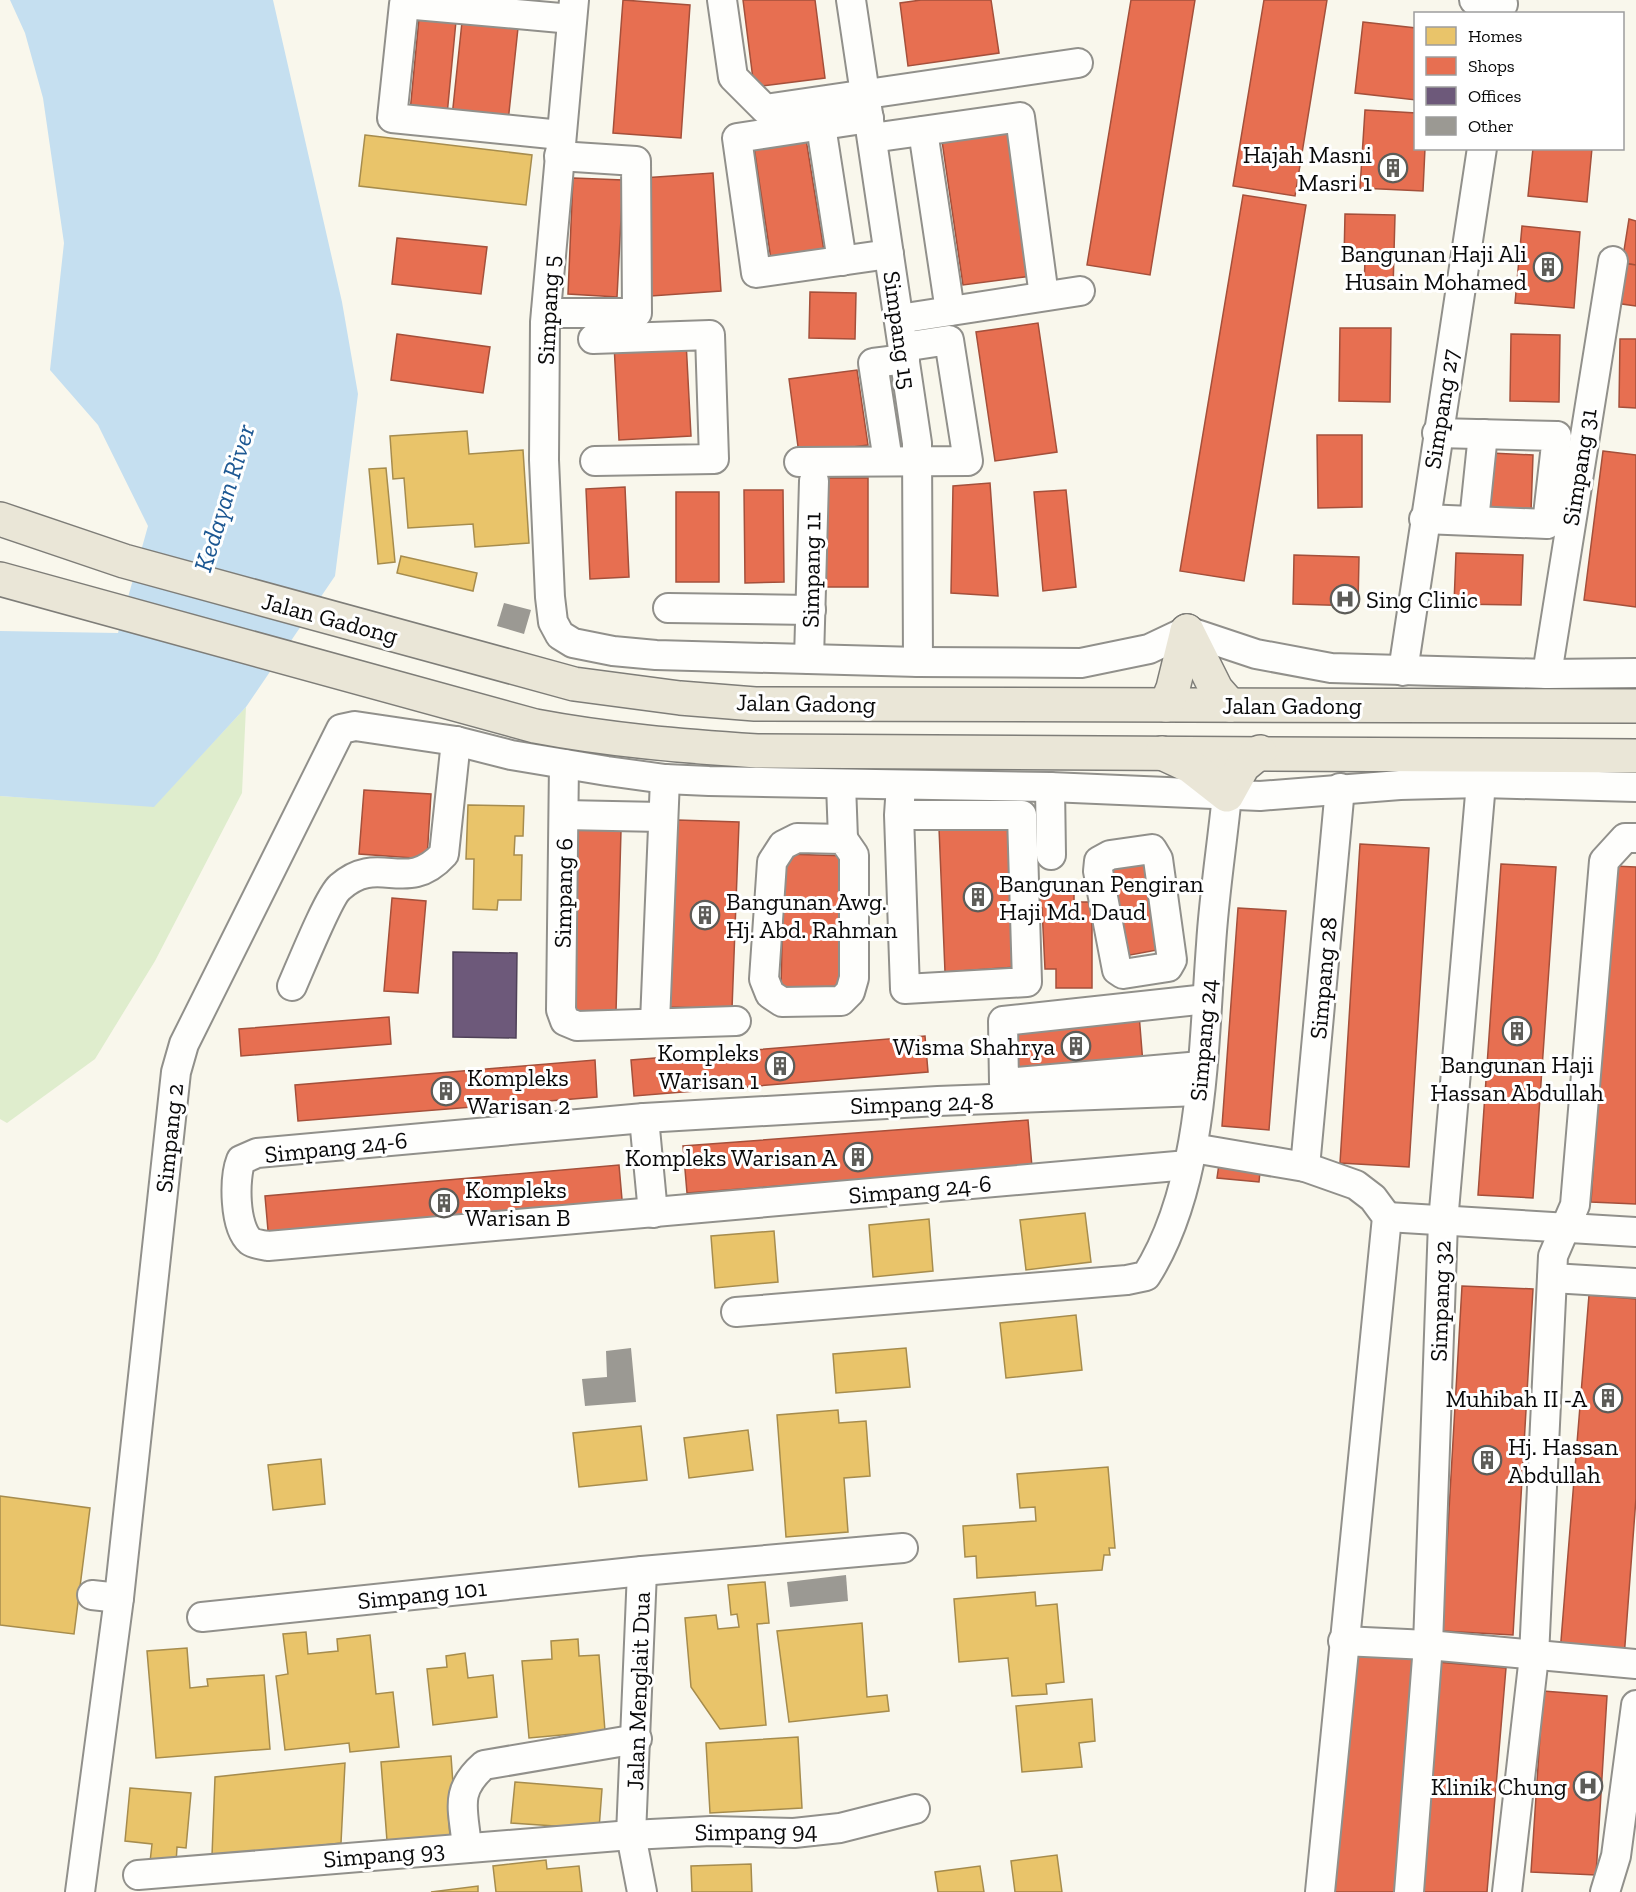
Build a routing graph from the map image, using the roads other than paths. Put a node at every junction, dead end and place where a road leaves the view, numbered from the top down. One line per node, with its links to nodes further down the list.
1 (722, 0): 7 (street)
2 (851, 0): 7 (street, Simpang 15)
3 (1474, 0): 4 (street)
4 (1503, 6)
5 (573, 9): 10 (street, Simpang 5); 10 (street)
6 (1078, 63): 7 (street)
7 (869, 117): 8 (street); 9 (street); 12 (street, Simpang 15)
8 (821, 126): 13 (street); 13 (street)
9 (923, 131): 16 (street); 17 (street)
10 (560, 146): 18 (street, Simpang 5); 18 (street)
11 (1482, 150): 22 (street, Simpang 27)
12 (889, 254): 13 (street); 19 (street, Simpang 15)
13 (842, 261)
14 (1613, 261): 38 (street, Simpang 31)
15 (1080, 291): 16 (street)
16 (1044, 296): 17 (street)
17 (950, 311): 19 (street)
18 (546, 313): 34 (street, Simpang 5)
19 (899, 319): 21 (street, Simpang 15)
20 (593, 339): 24 (street)
21 (904, 353): 25 (street, Simpang 15); 25 (street); 26 (street)
22 (1437, 433): 23 (street); 28 (street, Simpang 27)
23 (1483, 434): 29 (street); 29 (street)
24 (595, 460)
25 (917, 460): 26 (street); 35 (street, Simpang 15)
26 (888, 461): 32 (street, Simpang 11)
27 (0, 519): 39 (main road, Jalan Gadong)
28 (1424, 519): 29 (street); 36 (street, Simpang 27)
29 (1474, 521)
30 (0, 579): 43 (main road, Jalan Gadong)
31 (668, 608): 32 (street)
32 (811, 610): 34 (street, Simpang 11)
33 (1187, 631): 35 (street); 36 (street); 39 (main road); 40 (main road)
34 (809, 659): 35 (street)
35 (918, 662)
36 (1403, 671): 38 (street)
37 (1636, 673): 38 (street)
38 (1547, 674)
39 (1166, 705): 40 (main road, Jalan Gadong)
40 (1230, 705): 41 (main road, Jalan Gadong)
41 (1636, 706)
42 (456, 741): 46 (street); 63 (street); 92 (street, Simpang 2)
43 (1161, 752): 44 (main road, Jalan Gadong); 54 (main road)
44 (1260, 752): 45 (main road, Jalan Gadong); 54 (main road)
45 (1636, 756)
46 (564, 764): 47 (street); 55 (street, Simpang 6)
47 (664, 779): 49 (street); 57 (street)
48 (1481, 783): 52 (street); 53 (street); 73 (street, Simpang 32)
49 (841, 784): 50 (street); 59 (street)
50 (901, 785): 51 (street); 56 (street)
51 (1050, 787): 54 (street); 60 (street)
52 (1636, 787)
53 (1340, 788): 54 (street); 70 (street, Simpang 28)
54 (1227, 795): 61 (street, Simpang 24)
55 (564, 815): 57 (street); 66 (street, Simpang 6)
56 (899, 815): 56 (street)
57 (661, 817): 66 (street)
58 (1636, 838): 74 (street)
59 (843, 839): 59 (street)
60 (1051, 855)
61 (1211, 938): 62 (street); 64 (street, Simpang 24)
62 (1170, 942)
63 (292, 986)
64 (1207, 999): 67 (street, Simpang 24); 67 (street)
65 (736, 1021): 66 (street)
66 (654, 1022)
67 (1200, 1079): 68 (street, Simpang 24-8); 69 (street, Simpang 24)
68 (644, 1118): 71 (street); 71 (street, Simpang 24-6)
69 (1190, 1156): 70 (street, Simpang 24-6); 71 (street, Simpang 24-6); 78 (street, Simpang 24)
70 (1305, 1167): 72 (street, Simpang 24-6)
71 (652, 1214)
72 (1387, 1217): 73 (street); 82 (street)
73 (1443, 1222): 74 (street); 83 (street, Simpang 32)
74 (1563, 1228): 75 (street); 76 (street)
75 (1636, 1232)
76 (1552, 1278): 77 (street); 84 (street)
77 (1636, 1283)
78 (736, 1312)
79 (903, 1548): 80 (street, Jalan Menglait Dua)
80 (642, 1571): 81 (street, Simpang 101); 87 (street, Jalan Menglait Dua)
81 (201, 1617)
82 (1343, 1641): 83 (street); 94 (street)
83 (1428, 1645): 84 (street); 95 (street, Simpang 32)
84 (1534, 1656): 85 (street); 96 (street)
85 (1636, 1664)
86 (1636, 1705): 97 (street)
87 (637, 1739): 89 (street, Jalan Menglait Dua); 90 (street)
88 (915, 1809): 89 (street, Simpang 94)
89 (631, 1835): 90 (street, Simpang 93); 93 (street, Jalan Menglait Dua)
90 (467, 1848): 91 (street, Simpang 93)
91 (138, 1875)
92 (80, 1892)
93 (642, 1892)
94 (1320, 1892)
95 (1409, 1892)
96 (1507, 1892)
97 (1605, 1892)

